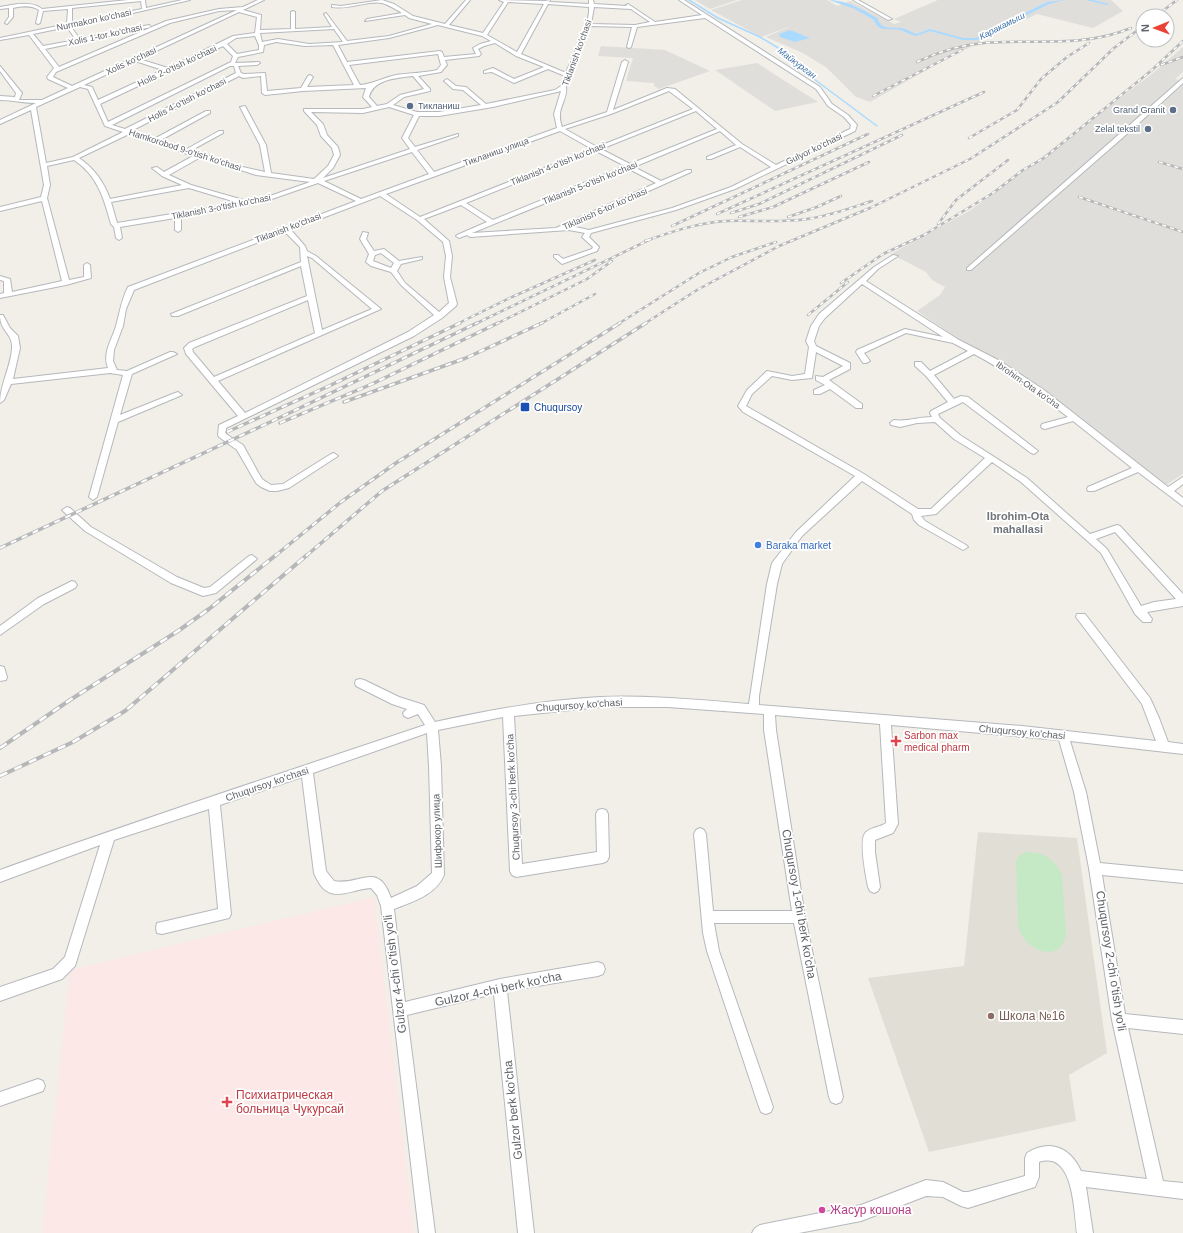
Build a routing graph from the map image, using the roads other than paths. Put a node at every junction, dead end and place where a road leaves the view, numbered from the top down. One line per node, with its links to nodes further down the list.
1 (40, 0): 13 (street)
2 (188, 0): 20 (street, Nurmakon ko'chasi)
3 (262, 0): 21 (street, Xolis ko'chasi)
4 (380, 0): 14 (street); 24 (street)
5 (468, 0): 33 (street)
6 (501, 0): 7 (street)
7 (507, 0): 10 (street); 41 (street)
8 (681, 0): 25 (street, Gulyor ko'chasi)
9 (855, 0): 26 (street)
10 (547, 1): 12 (street); 51 (street)
11 (625, 2): 18 (street)
12 (591, 3): 18 (street); 34 (street, Tiklanish ko'chasi)
13 (27, 6): 15 (street); 19 (street)
14 (334, 6)
15 (11, 7): 17 (street); 29 (street)
16 (70, 7): 19 (street); 20 (street); 35 (street)
17 (0, 8)
18 (632, 8): 31 (street)
19 (41, 10): 30 (street)
20 (144, 10): 35 (street, Nurmakon ko'chasi)
21 (242, 10): 28 (street, Xolis 1-tor ko'chasi); 40 (street); 53 (street, Xolis ko'chasi)
22 (293, 12): 38 (street)
23 (326, 14): 37 (street)
24 (404, 14): 27 (street); 32 (street)
25 (706, 16): 31 (street); 107 (street, Gulyor ko'chasi)
26 (890, 18)
27 (367, 20)
28 (168, 22): 43 (street, Xolis 1-tor ko'chasi); 62 (street, Xolis 1-tor ko'chasi)
29 (7, 23)
30 (38, 23)
31 (654, 23): 36 (street)
32 (438, 24): 33 (street); 45 (street)
33 (447, 25): 41 (street)
34 (588, 25): 36 (street); 66 (street, Tiklanish ko'chasi)
35 (69, 26): 39 (street, Nurmakon ko'chasi); 43 (street)
36 (635, 26): 49 (street)
37 (335, 28): 38 (street, Holis 2-o'tish ko'chasi); 45 (street)
38 (293, 30): 40 (street, Holis 2-o'tish ko'chasi)
39 (30, 33): 42 (street, Nurmakon ko'chasi); 50 (street)
40 (257, 33): 46 (street, Holis 2-o'tish ko'chasi); 47 (street)
41 (484, 35): 44 (street)
42 (0, 39)
43 (79, 40): 50 (street, Xolis 1-tor ko'chasi)
44 (495, 42): 51 (street); 54 (street)
45 (346, 43): 48 (street)
46 (223, 44): 52 (street); 61 (street, Holis 2-o'tish ko'chasi)
47 (260, 44): 48 (street); 52 (street)
48 (335, 44): 57 (street)
49 (630, 47)
50 (42, 48): 62 (street)
51 (518, 54): 60 (street)
52 (236, 56): 58 (street)
53 (133, 59): 61 (street); 70 (street, Xolis ko'chasi)
54 (442, 59): 57 (street); 65 (street)
55 (257, 62): 58 (street)
56 (625, 62): 87 (street)
57 (346, 64): 72 (street)
58 (232, 65): 64 (street); 90 (street)
59 (0, 68): 77 (street)
60 (547, 68): 63 (street); 66 (street)
61 (169, 70): 79 (street, Holis 2-o'tish ko'chasi)
62 (55, 71): 74 (street)
63 (486, 72)
64 (239, 74): 75 (street); 93 (street, Holis 4-o'tish ko'chasi)
65 (415, 75): 71 (street); 80 (street)
66 (567, 75): 73 (street, Tiklanish ko'chasi)
67 (310, 77): 75 (street)
68 (1183, 80): 142 (street)
69 (447, 81): 81 (street)
70 (79, 85): 74 (street, Xolis ko'chasi); 79 (street)
71 (372, 86): 72 (street); 84 (street)
72 (358, 87): 75 (street)
73 (563, 87): 81 (street); 92 (street, Tiklanish ko'chasi)
74 (72, 88): 78 (street, Xolis ko'chasi)
75 (303, 89)
76 (0, 98): 77 (street)
77 (17, 99): 78 (street)
78 (43, 102): 82 (street, Xolis ko'chasi)
79 (97, 103): 90 (street)
80 (389, 105): 84 (street); 88 (street)
81 (485, 106): 88 (street)
82 (33, 107): 89 (street, Xolis ko'chasi); 104 (street)
83 (243, 107): 109 (street)
84 (376, 108): 112 (street)
85 (697, 109): 87 (street, Тикланиш улица); 91 (street); 98 (street, Tiklanish 4-o'tish ko‘chasi)
86 (208, 112): 96 (street)
87 (609, 113): 92 (street, Тикланиш улица)
88 (417, 114): 99 (street)
89 (0, 122)
90 (107, 125): 93 (street, Hamkorobod 9-o'tish ko'chasi)
91 (721, 128): 97 (street); 105 (street, Tiklanish 5-o'tish ko‘chasi)
92 (560, 129): 98 (street); 111 (street, Тикланиш улица)
93 (127, 132): 96 (street, Hamkorobod 9-o'tish ko'chasi); 102 (street, Holis 4-o'tish ko'chasi)
94 (221, 132): 100 (street)
95 (456, 135): 99 (street, Tiklanish 3-o'tish ko'chasi)
96 (155, 141): 100 (street, Hamkorobod 9-o'tish ko'chasi)
97 (740, 145): 103 (street); 107 (street)
98 (596, 148): 105 (street); 119 (street, Tiklanish 4-o'tish ko‘chasi)
99 (413, 150): 111 (street); 112 (street, Tiklanish 3-o'tish ko'chasi)
100 (186, 152): 101 (street, Hamkorobod 9-o'tish ko'chasi)
101 (198, 156): 109 (street, Hamkorobod 9-o'tish ko'chasi); 110 (street)
102 (75, 158): 104 (street); 117 (street)
103 (709, 158)
104 (43, 165): 116 (street)
105 (631, 167): 113 (street); 124 (street, Tiklanish 5-o'tish ko‘chasi)
106 (155, 168): 110 (street)
107 (776, 168): 129 (street, Gulyor ko'chasi)
108 (689, 171): 113 (street, Tiklanish 6-tor ko‘chasi)
109 (268, 174): 112 (street, Hamkorobod 9-o'tish ko'chasi)
110 (164, 175): 114 (street)
111 (433, 175): 115 (street, Tiklanish ko'chasi)
112 (315, 182): 118 (street, Hamkorobod 9-o'tish ko'chasi); 120 (street, Tiklanish 3-o'tish ko'chasi)
113 (662, 184): 128 (street, Tiklanish 6-tor ko‘chasi)
114 (190, 186): 117 (street); 120 (street)
115 (381, 194): 118 (street, Tiklanish ko'chasi); 123 (street)
116 (44, 198): 121 (street); 147 (street)
117 (108, 201): 125 (street)
118 (361, 201): 126 (street, Tiklanish ko'chasi)
119 (461, 202): 123 (street, Tiklanish 4-o'tish ko‘chasi); 124 (street)
120 (248, 203): 122 (street, Tiklanish 3-o'tish ko'chasi)
121 (0, 209)
122 (178, 215): 125 (street, Tiklanish 3-o'tish ko'chasi); 127 (street)
123 (419, 219): 133 (street)
124 (493, 223): 131 (street, Tiklanish 5-o'tish ko‘chasi)
125 (117, 226): 132 (street)
126 (286, 229): 134 (street); 162 (street, Tiklanish ko'chasi)
127 (178, 230)
128 (557, 230): 129 (street); 131 (street, Tiklanish 6-tor ko‘chasi)
129 (589, 232): 136 (street)
130 (365, 234): 135 (street)
131 (458, 236): 133 (street, Tiklanish 6-tor ko‘chasi)
132 (119, 238)
133 (446, 241): 153 (street)
134 (304, 252): 139 (street); 155 (street)
135 (372, 254): 140 (street); 143 (street)
136 (556, 256)
137 (895, 256): 146 (street)
138 (420, 258): 140 (street)
139 (304, 263): 150 (street); 151 (street)
140 (398, 263): 143 (street)
141 (87, 265): 145 (street)
142 (969, 269)
143 (392, 272): 153 (street)
144 (0, 278): 149 (street)
145 (88, 278): 147 (street); 148 (street)
146 (862, 281): 156 (street, Ibrohim-Ota ko'cha); 157 (street)
147 (66, 283): 149 (street)
148 (87, 286)
149 (4, 295)
150 (310, 297): 155 (street); 166 (street)
151 (175, 314)
152 (0, 317): 154 (street)
153 (437, 317): 175 (street)
154 (3, 329): 168 (street)
155 (319, 333): 166 (street)
156 (956, 342): 158 (street, Ibrohim-Ota ko'cha); 160 (street)
157 (813, 347): 165 (street); 167 (street)
158 (975, 351): 164 (street); 176 (street, Ibrohim-Ota ko'cha)
159 (173, 354): 163 (street)
160 (866, 361)
161 (918, 364): 164 (street)
162 (112, 370): 163 (street); 168 (street)
163 (128, 373): 178 (street)
164 (929, 374): 173 (street)
165 (809, 376): 167 (street); 185 (street)
166 (214, 380): 175 (street)
167 (823, 380): 169 (street)
168 (8, 382): 172 (street)
169 (831, 385): 170 (street); 174 (street)
170 (817, 392)
171 (178, 396): 178 (street)
172 (0, 400)
173 (953, 403): 177 (street); 181 (street)
174 (859, 406)
175 (244, 417): 182 (street)
176 (1074, 418): 180 (street); 184 (street, Ibrohim-Ota ko'cha)
177 (937, 419): 179 (street); 183 (street)
178 (115, 420): 189 (street)
179 (894, 423)
180 (1045, 426)
181 (1034, 451)
182 (334, 456)
183 (991, 458): 192 (street); 193 (street)
184 (1139, 468): 187 (street); 188 (street, Ibrohim-Ota ko'cha)
185 (861, 476): 192 (street); 204 (street)
186 (1183, 480): 188 (street)
187 (1091, 489)
188 (1168, 491): 190 (street, Ibrohim-Ota ko'cha)
189 (93, 497)
190 (1183, 503)
191 (67, 510): 195 (street)
192 (916, 512): 194 (street)
193 (1088, 538): 197 (street); 198 (street)
194 (963, 546)
195 (252, 559)
196 (72, 585): 201 (street)
197 (1183, 601): 198 (street)
198 (1139, 611): 200 (street)
199 (1081, 617): 211 (street)
200 (1147, 619)
201 (0, 630)
202 (360, 682): 203 (street)
203 (420, 708): 207 (street); 209 (street)
204 (754, 708): 205 (street, Chuqursoy ko'chasi); 206 (street, Chuqursoy ko'chasi)
205 (769, 710): 208 (street, Chuqursoy ko'chasi); 224 (street, Chuqursoy 1-chi berk ko'cha)
206 (508, 711): 209 (street, Chuqursoy ko'chasi); 215 (street, Chuqursoy 3-chi berk ko'cha)
207 (408, 713)
208 (885, 720): 210 (street, Chuqursoy ko'chasi); 221 (street)
209 (432, 727): 213 (street, Chuqursoy ko'chasi); 222 (street, Шифокор улица)
210 (1063, 735): 211 (street, Chuqursoy ko'chasi); 218 (street, Chuqursoy 2-chi o'tish yo'li)
211 (1164, 748): 212 (street, Chuqursoy ko'chasi)
212 (1183, 749)
213 (308, 770): 214 (street, Chuqursoy ko'chasi); 222 (street, Gulzor 4-chi o'tish yo'li)
214 (214, 802): 217 (street, Chuqursoy ko'chasi); 225 (street)
215 (602, 814)
216 (700, 834): 223 (street)
217 (109, 836): 219 (street, Chuqursoy ko'chasi); 228 (street)
218 (1095, 868): 220 (street); 230 (street, Chuqursoy 2-chi o'tish yo'li)
219 (0, 876)
220 (1183, 877)
221 (874, 887)
222 (387, 906): 229 (street, Gulzor 4-chi o'tish yo'li)
223 (708, 917): 224 (street); 235 (street)
224 (799, 917): 233 (street, Chuqursoy 1-chi berk ko'cha)
225 (162, 928)
226 (598, 969): 227 (street, Gulzor 4-chi berk ko'cha)
227 (500, 986): 229 (street, Gulzor 4-chi berk ko'cha); 240 (street, Gulzor berk ko'cha)
228 (0, 994)
229 (399, 1010): 239 (street, Gulzor 4-chi o'tish yo'li)
230 (1119, 1020): 231 (street); 237 (street, Chuqursoy 2-chi o'tish yo'li)
231 (1183, 1026)
232 (38, 1086): 234 (street)
233 (836, 1097)
234 (0, 1099)
235 (766, 1106)
236 (1076, 1178): 237 (street); 241 (street); 242 (street)
237 (1157, 1188): 238 (street)
238 (1183, 1191)
239 (426, 1233)
240 (526, 1233)
241 (760, 1233)
242 (1085, 1233)

